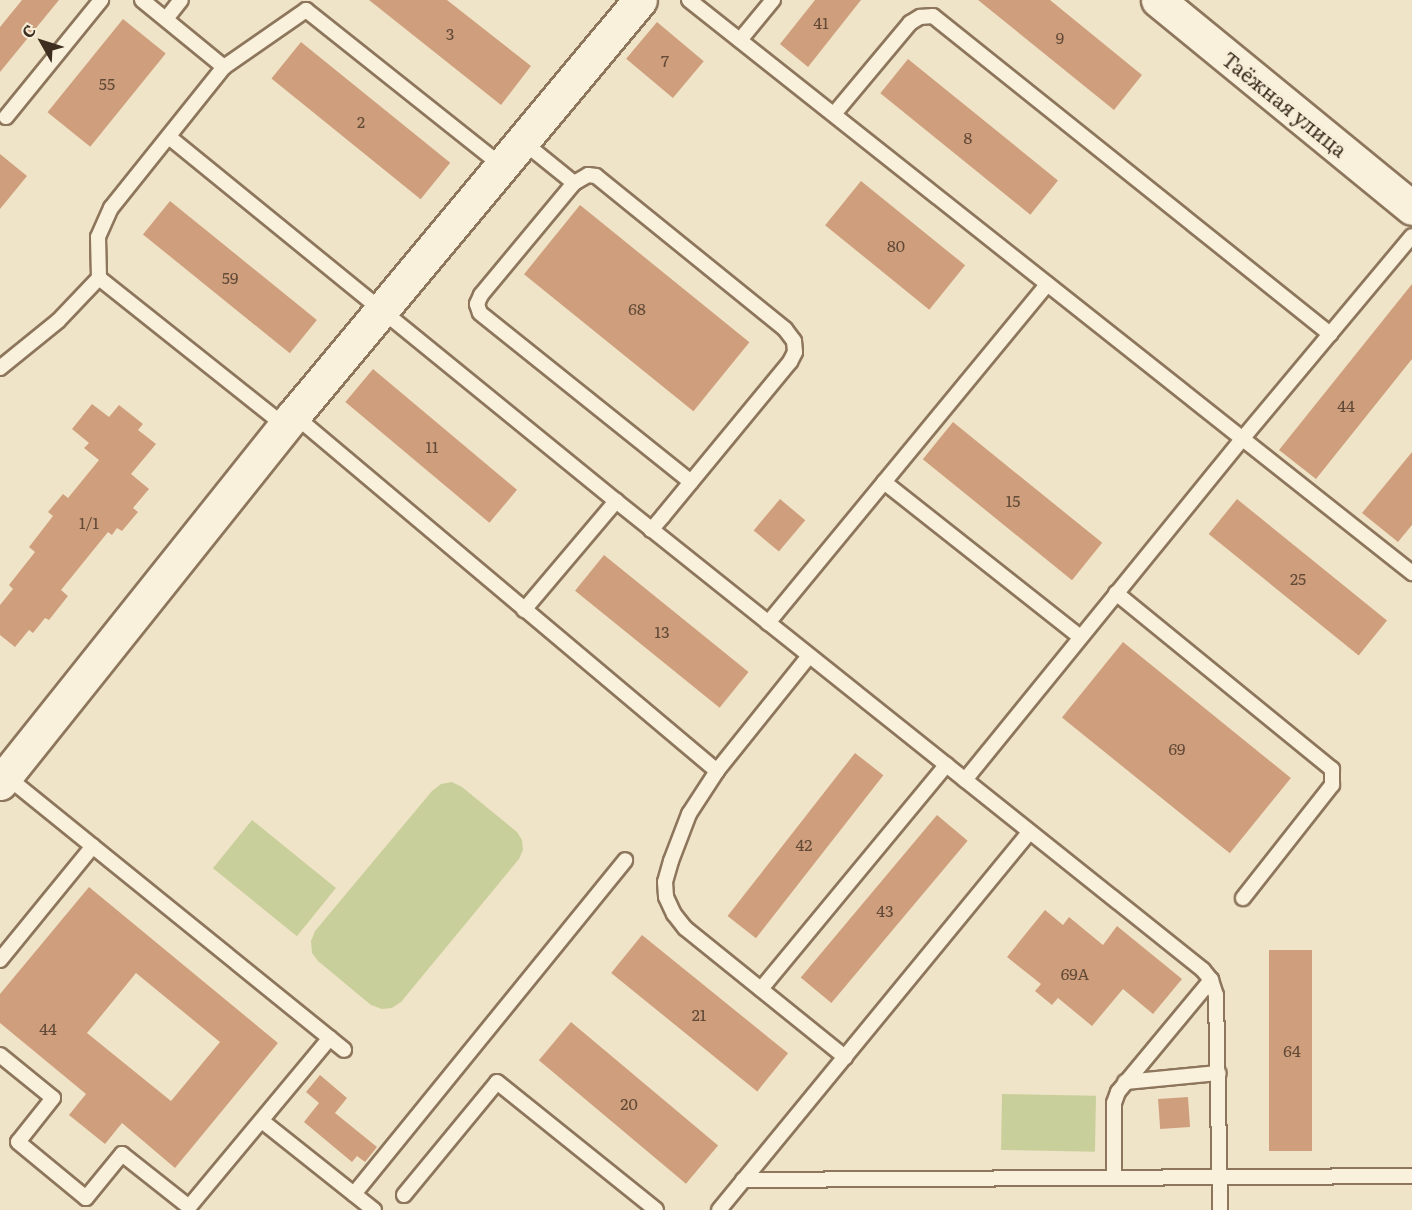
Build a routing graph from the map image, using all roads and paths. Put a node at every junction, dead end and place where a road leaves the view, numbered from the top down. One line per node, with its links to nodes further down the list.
1 (101, 0): 13 (lane)
2 (142, 0): 9 (lane)
3 (180, 0): 9 (lane)
4 (640, 0): 15 (street)
5 (689, 0): 10 (lane)
6 (773, 0): 10 (lane)
7 (1158, 0): 18 (street, Таёжная улица)
8 (310, 5): 11 (lane); 16 (lane)
9 (166, 19): 11 (lane)
10 (740, 40): 12 (lane)
11 (224, 67): 14 (lane)
12 (834, 114): 21 (lane); 23 (lane)
13 (6, 117)
14 (169, 137): 20 (lane); 22 (lane)
15 (521, 140): 16 (street); 17 (lane)
16 (501, 165): 22 (street)
17 (574, 183): 27 (lane); 27 (lane)
18 (1412, 208)
19 (1412, 236): 23 (lane)
20 (99, 278): 24 (lane); 25 (lane)
21 (1047, 284): 26 (lane); 28 (lane)
22 (381, 309): 25 (street); 29 (lane)
23 (1330, 334): 26 (lane)
24 (0, 368)
25 (289, 420): 33 (lane); 39 (street)
26 (1244, 438): 31 (lane); 32 (lane)
27 (691, 482): 30 (lane)
28 (884, 482): 34 (lane); 35 (lane)
29 (616, 501): 30 (lane); 33 (lane)
30 (651, 530): 34 (lane)
31 (1412, 573)
32 (1116, 593): 35 (lane); 44 (lane)
33 (524, 610): 38 (lane)
34 (768, 623): 36 (lane)
35 (1080, 638): 40 (lane)
36 (809, 656): 37 (lane); 38 (lane)
37 (946, 765): 40 (lane); 47 (lane)
38 (717, 771): 47 (lane)
39 (3, 780): 42 (lane)
40 (965, 780): 41 (lane)
41 (1030, 832): 46 (lane); 51 (lane)
42 (93, 846): 45 (lane); 48 (lane)
43 (625, 860): 59 (lane)
44 (1243, 898)
45 (0, 960)
46 (1211, 980): 52 (lane); 53 (lane)
47 (761, 989): 51 (lane)
48 (330, 1038): 49 (lane); 54 (lane)
49 (344, 1050)
50 (0, 1055): 54 (lane)
51 (845, 1057): 58 (lane)
52 (1219, 1073): 53 (lane); 57 (lane)
53 (1125, 1082): 56 (lane)
54 (262, 1121): 59 (lane)
55 (1412, 1176): 57 (lane)
56 (1114, 1177): 57 (lane); 58 (lane)
57 (1220, 1177): 64 (lane)
58 (743, 1179): 63 (lane)
59 (354, 1194): 61 (lane)
60 (404, 1195): 62 (lane)
61 (374, 1210)
62 (656, 1210)
63 (719, 1210)
64 (1220, 1210)

